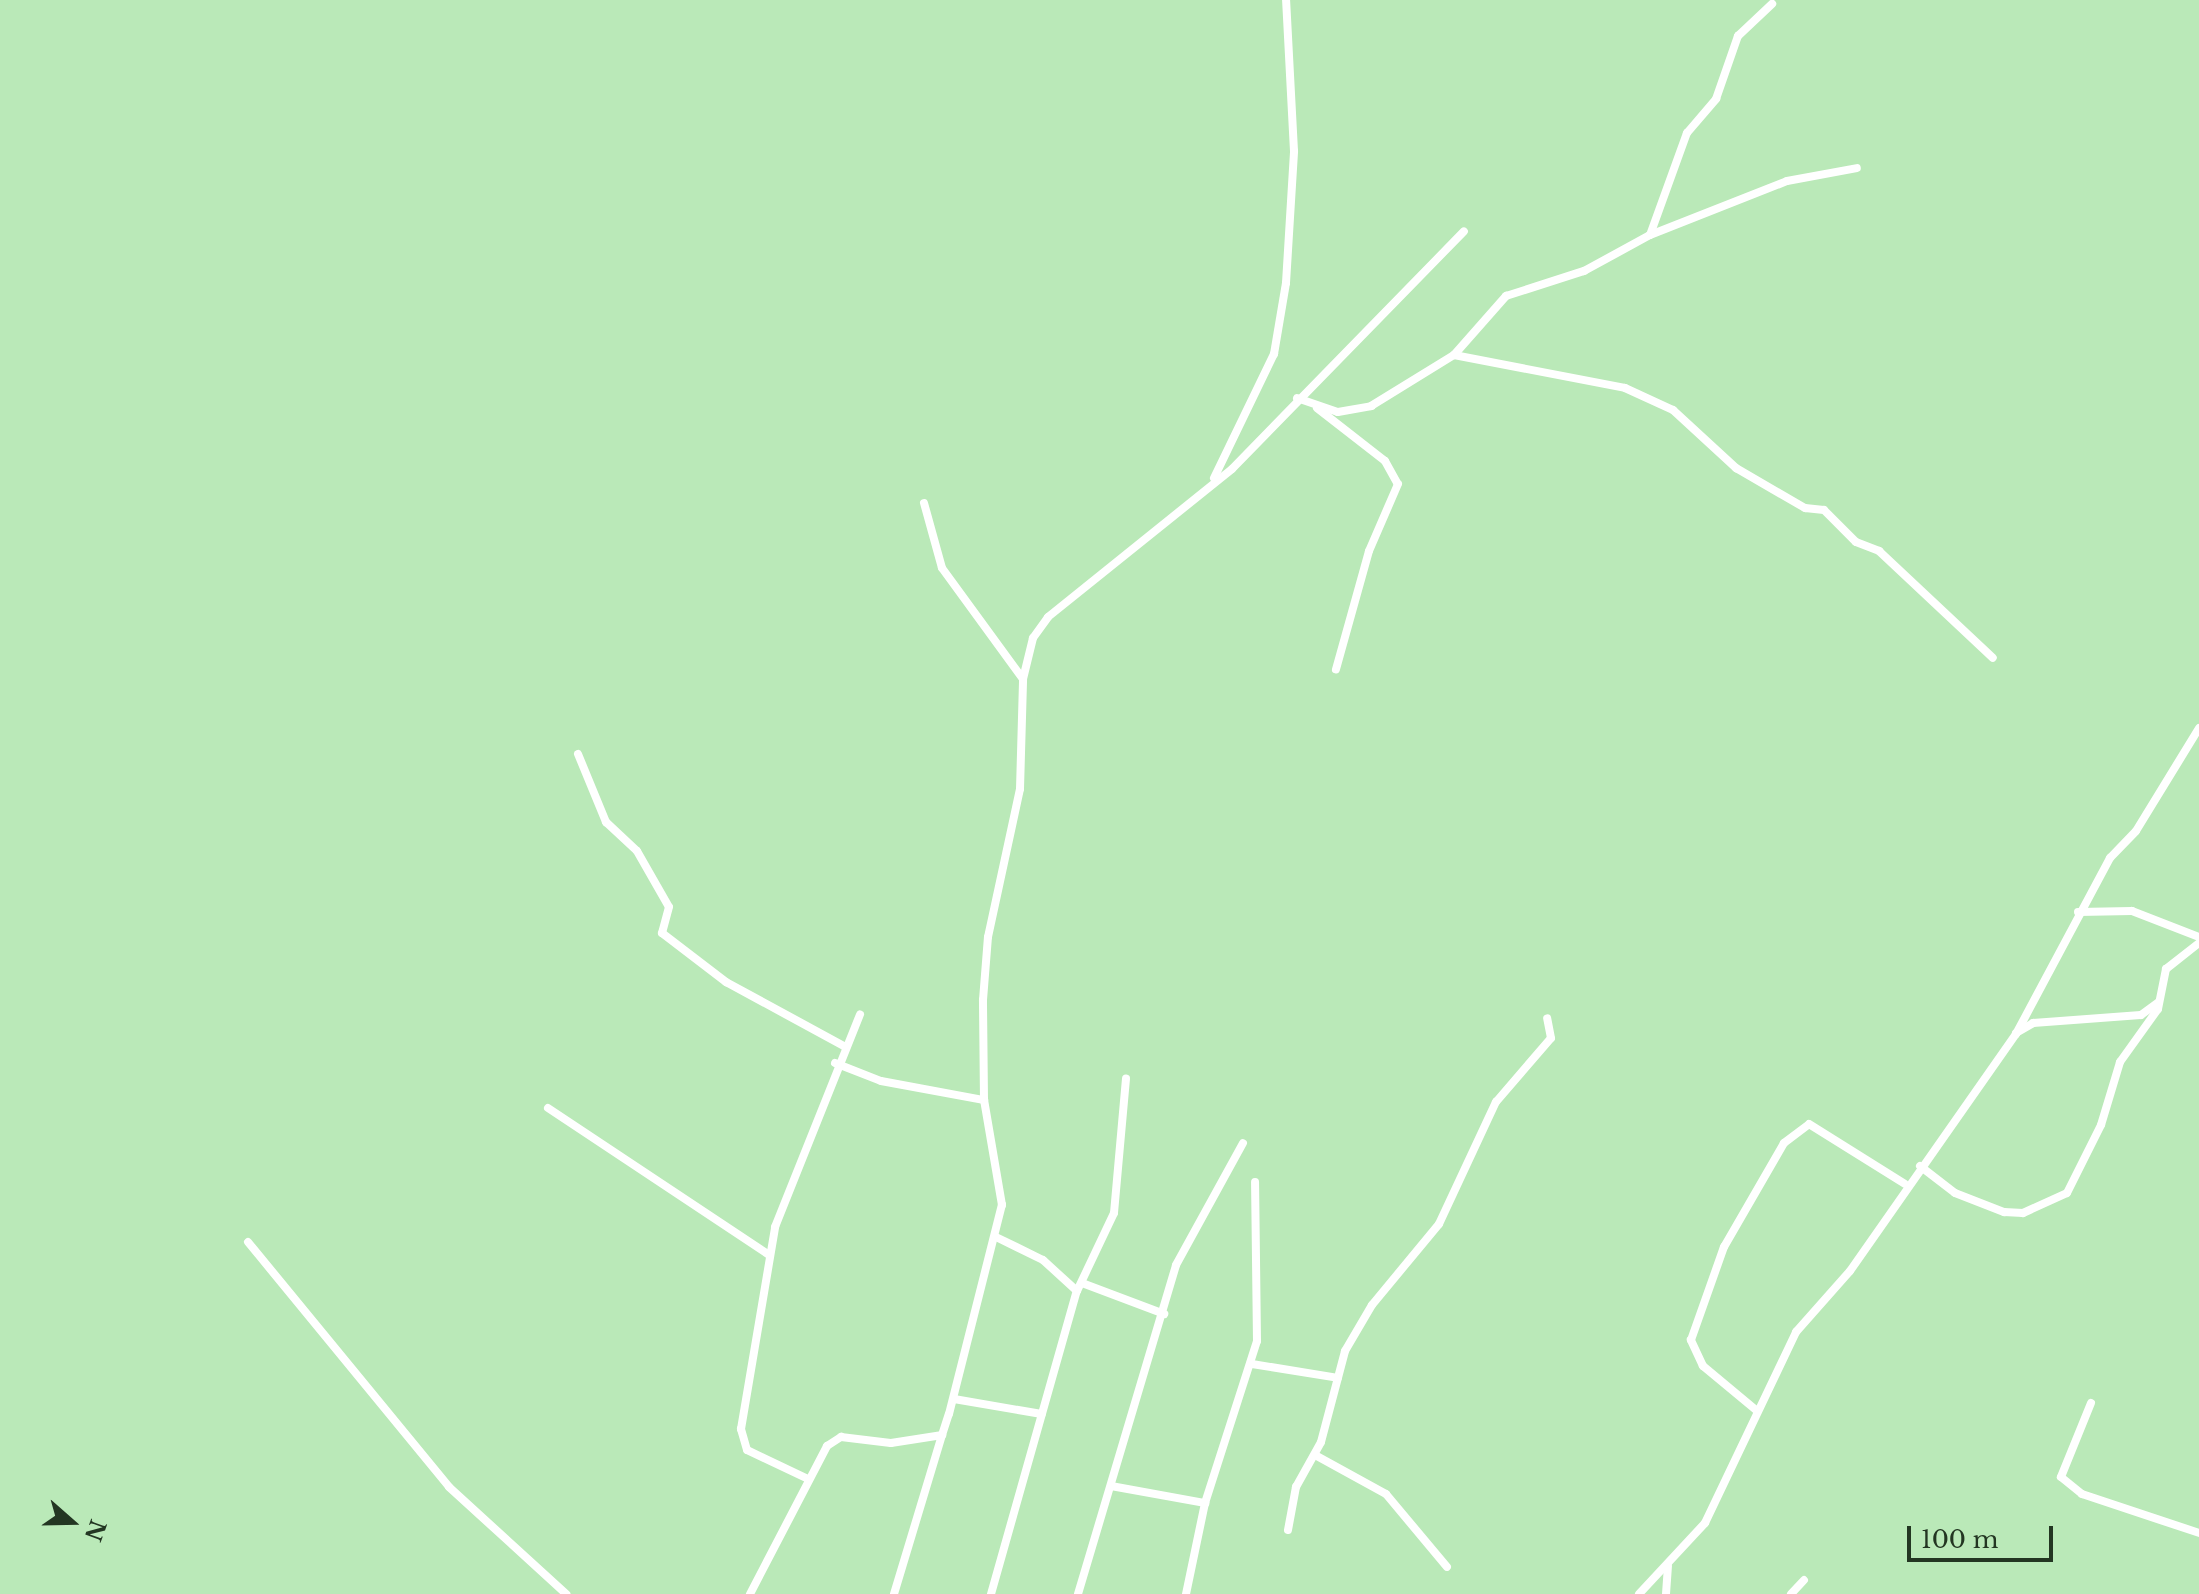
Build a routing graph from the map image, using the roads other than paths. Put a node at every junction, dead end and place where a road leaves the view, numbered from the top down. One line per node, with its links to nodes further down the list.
1 (1286, 0): 9 (street)
2 (1772, 4): 5 (street)
3 (1857, 168): 5 (street)
4 (1464, 231): 7 (street)
5 (1650, 235): 6 (street)
6 (1454, 355): 8 (street); 11 (street)
7 (1297, 398): 8 (street); 9 (street)
8 (1316, 408): 12 (street)
9 (1214, 478): 13 (street)
10 (924, 503): 13 (street)
11 (1993, 658)
12 (1336, 669)
13 (1023, 679): 25 (street)
14 (2199, 728): 16 (street)
15 (578, 754): 22 (street)
16 (2078, 912): 17 (street); 21 (street)
17 (2199, 940): 18 (street)
18 (2160, 1002): 21 (street); 28 (street)
19 (860, 1014): 22 (street)
20 (1547, 1018): 37 (street)
21 (2016, 1034): 28 (street)
22 (844, 1046): 23 (street)
23 (835, 1063): 25 (street); 33 (street)
24 (1126, 1079): 34 (street)
25 (984, 1100): 31 (street)
26 (548, 1108): 33 (street)
27 (1243, 1143): 35 (street)
28 (1920, 1166): 30 (street)
29 (1255, 1182): 36 (street)
30 (1905, 1184): 40 (street); 40 (street)
31 (998, 1238): 34 (street); 38 (street)
32 (248, 1242): 52 (street)
33 (768, 1254): 44 (street)
34 (1080, 1287): 35 (street); 41 (street)
35 (1164, 1314): 45 (street)
36 (1252, 1364): 37 (street); 46 (street)
37 (1338, 1378): 43 (street)
38 (954, 1399): 41 (street); 42 (street)
39 (2091, 1403): 48 (street)
40 (1756, 1410): 49 (street)
41 (1042, 1414): 55 (street)
42 (942, 1435): 44 (street); 54 (street)
43 (1315, 1455): 47 (street); 50 (street)
44 (806, 1478): 53 (street)
45 (1111, 1486): 46 (street); 56 (street)
46 (1205, 1503): 57 (street)
47 (1288, 1530)
48 (2199, 1533)
49 (1669, 1565): 58 (street); 59 (street)
50 (1447, 1567)
51 (1804, 1580): 60 (street)
52 (566, 1594)
53 (750, 1594)
54 (894, 1594)
55 (991, 1594)
56 (1078, 1594)
57 (1186, 1594)
58 (1639, 1594)
59 (1666, 1594)
60 (1791, 1594)

